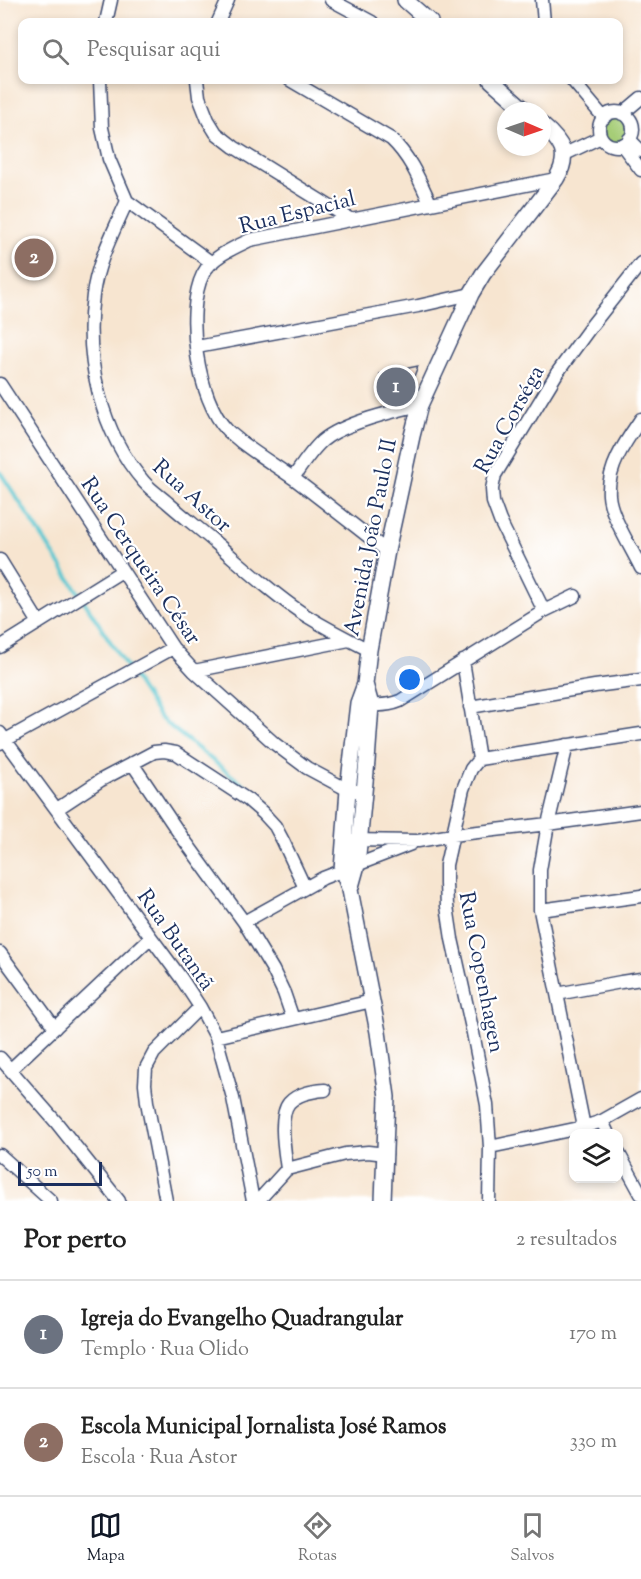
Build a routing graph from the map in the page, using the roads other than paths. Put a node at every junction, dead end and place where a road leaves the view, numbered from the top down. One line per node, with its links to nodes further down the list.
1 (111, 0): 6 (street)
2 (228, 0): 7 (street)
3 (331, 0): 8 (street)
4 (405, 0): 9 (main road)
5 (542, 0): 10 (street)
6 (107, 18)
7 (221, 18)
8 (365, 18)
9 (425, 18)
10 (543, 18)
11 (100, 84): 27 (street)
12 (197, 84): 29 (street)
13 (297, 84): 28 (street)
14 (496, 84): 17 (main road)
15 (575, 84): 19 (street)
16 (641, 98): 18 (street)
17 (516, 102)
18 (622, 114): 19 (street); 22 (street)
19 (604, 118): 21 (street)
20 (551, 134): 24 (main road)
21 (601, 137): 22 (street); 24 (street)
22 (625, 142): 23 (street); 25 (street)
23 (641, 151)
24 (565, 154): 26 (main road, Avenida João Paulo II)
25 (641, 170)
26 (556, 179): 28 (street, Rua Espacial); 32 (main road, Avenida João Paulo II)
27 (127, 201): 30 (street); 45 (street, Rua Astor)
28 (430, 203): 29 (street, Rua Espacial)
29 (350, 219): 30 (street, Rua Espacial)
30 (212, 263): 33 (street, Rua Espacial)
31 (641, 263): 43 (street, Rua Corséga)
32 (471, 294): 33 (street); 35 (main road, Avenida João Paulo II)
33 (197, 346): 37 (street, Rua Espacial)
34 (0, 384): 41 (street, Rua Cerqueira César)
35 (420, 405): 37 (street); 38 (main road, Avenida João Paulo II)
36 (641, 419): 40 (street)
37 (293, 478): 38 (street, Rua Espacial)
38 (387, 551): 48 (main road, Avenida João Paulo II)
39 (0, 560): 44 (street)
40 (641, 568)
41 (122, 571): 44 (street); 47 (street, Rua Cerqueira César)
42 (574, 596): 43 (street)
43 (544, 611): 49 (street)
44 (39, 623): 46 (street)
45 (349, 640): 48 (street, Rua Astor); 50 (street)
46 (0, 647)
47 (173, 648): 50 (street, Rua Cerqueira César); 55 (street)
48 (369, 650): 52 (main road, Avenida João Paulo II)
49 (463, 662): 52 (street); 53 (street)
50 (194, 671): 59 (street, Rua Cerqueira César)
51 (641, 680): 53 (street)
52 (364, 704): 59 (main road, Avenida João Paulo II)
53 (470, 707): 57 (street)
54 (641, 734): 56 (street)
55 (2, 739): 60 (street, Rua Butantã)
56 (567, 744): 57 (street); 62 (street)
57 (479, 759): 63 (street, Rua Copenhagen)
58 (132, 763): 60 (street); 68 (street); 72 (street)
59 (356, 791): 64 (main road, Avenida João Paulo II)
60 (57, 809): 73 (street, Rua Butantã)
61 (641, 811): 62 (street)
62 (548, 824): 63 (street); 71 (street)
63 (452, 835): 65 (street); 89 (street, Rua Copenhagen)
64 (352, 840): 65 (street); 66 (main road, Avenida João Paulo II); 67 (main road, Avenida João Paulo II)
65 (418, 842): 66 (street)
66 (357, 865): 67 (street); 69 (main road, Avenida João Paulo II)
67 (342, 870): 68 (street); 69 (main road, Avenida João Paulo II)
68 (305, 888): 72 (street)
69 (350, 890): 77 (main road, Avenida João Paulo II)
70 (641, 896): 71 (street)
71 (540, 910): 76 (street)
72 (244, 922): 79 (street)
73 (150, 938): 78 (street, Rua Butantã); 80 (street)
74 (0, 953): 80 (street)
75 (641, 979): 76 (street)
76 (557, 994): 87 (street)
77 (372, 1001): 79 (street); 90 (main road, Avenida João Paulo II)
78 (200, 1007): 81 (street, Rua Butantã); 97 (street)
79 (293, 1019): 81 (street)
80 (55, 1028): 83 (street)
81 (216, 1037): 98 (street, Rua Butantã)
82 (0, 1058): 83 (street)
83 (11, 1069): 96 (street)
84 (325, 1090): 93 (street)
85 (641, 1100): 86 (street)
86 (602, 1121): 87 (street); 88 (street)
87 (584, 1127): 89 (street)
88 (606, 1129)
89 (490, 1147): 101 (street, Rua Copenhagen)
90 (386, 1154): 93 (street); 100 (main road, Avenida João Paulo II)
91 (0, 1155): 95 (street)
92 (623, 1161): 94 (street)
93 (287, 1169): 99 (street)
94 (641, 1194)
95 (51, 1201)
96 (119, 1201)
97 (166, 1201)
98 (254, 1201)
99 (258, 1201)
100 (383, 1201)
101 (489, 1201)

